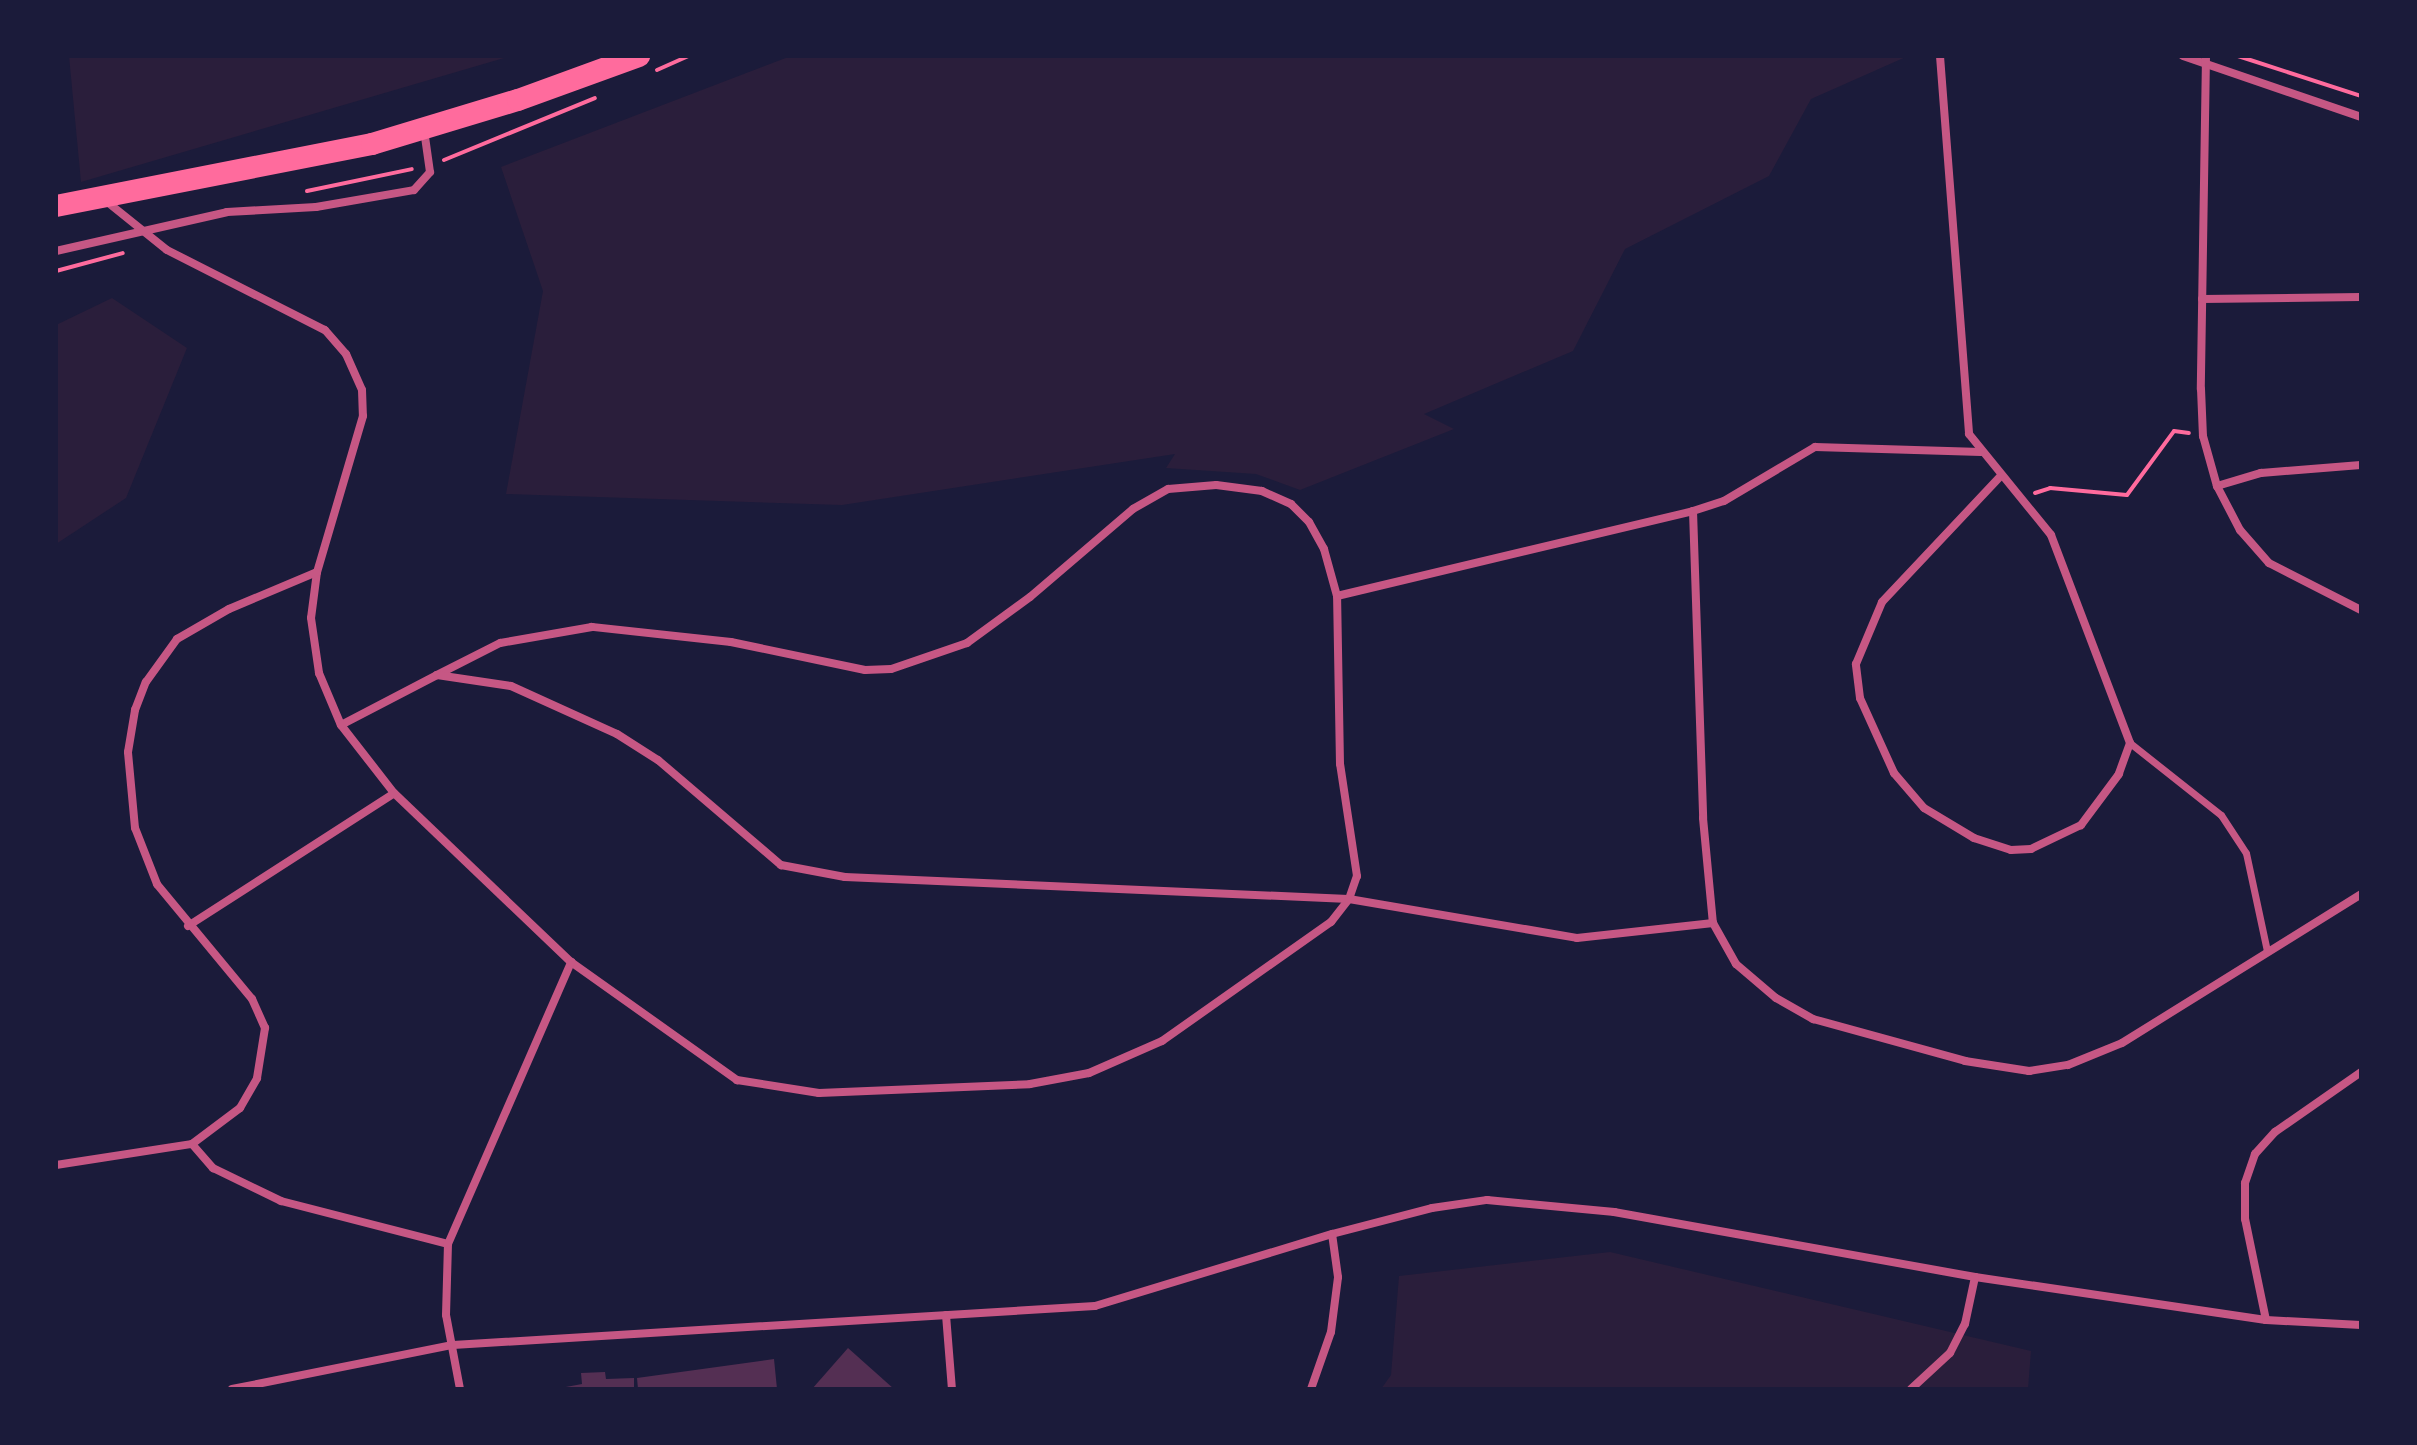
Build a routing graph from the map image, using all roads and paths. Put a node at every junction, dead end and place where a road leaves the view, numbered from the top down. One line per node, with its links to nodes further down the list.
1 (689, 56): 6 (path)
2 (1940, 56): 22 (street)
3 (2183, 56): 5 (street)
4 (2238, 56): 8 (path)
5 (2206, 60): 9 (street); 20 (street)
6 (642, 66): 10 (highway)
7 (602, 95): 11 (path)
8 (2361, 96)
9 (2361, 117)
10 (424, 129): 11 (street); 12 (highway)
11 (429, 164): 14 (path); 14 (street)
12 (101, 196): 13 (highway); 15 (street)
13 (57, 205)
14 (267, 210): 15 (street)
15 (137, 230): 16 (street); 17 (street)
16 (157, 243): 18 (path); 28 (street)
17 (56, 251)
18 (56, 271)
19 (2361, 297): 20 (street)
20 (2202, 299): 21 (street)
21 (2203, 436): 25 (street); 26 (path)
22 (1981, 452): 24 (street); 27 (street)
23 (2361, 465): 25 (street)
24 (2000, 477): 26 (street); 33 (street)
25 (2217, 486): 30 (street)
26 (2023, 497): 33 (street)
27 (1693, 511): 29 (street); 37 (street)
28 (317, 572): 32 (street); 38 (street)
29 (1337, 596): 31 (street); 36 (street)
30 (2361, 610)
31 (437, 675): 32 (street); 36 (street)
32 (341, 725): 34 (street)
33 (2130, 743): 39 (street)
34 (394, 793): 38 (street); 40 (street)
35 (2361, 894): 39 (street)
36 (1349, 899): 37 (street); 40 (street)
37 (1713, 923): 39 (street)
38 (188, 926): 42 (street)
39 (2267, 951)
40 (571, 962): 45 (street)
41 (2361, 1072): 48 (street)
42 (192, 1144): 43 (street); 45 (street)
43 (56, 1165)
44 (1332, 1234): 46 (street); 47 (street); 54 (street)
45 (448, 1244): 50 (street)
46 (1975, 1277): 48 (street); 55 (street)
47 (946, 1315): 50 (street); 53 (street)
48 (2266, 1320): 49 (street)
49 (2361, 1325)
50 (453, 1345): 51 (street); 52 (street)
51 (232, 1389)
52 (460, 1389)
53 (952, 1389)
54 (1311, 1389)
55 (1911, 1389)

